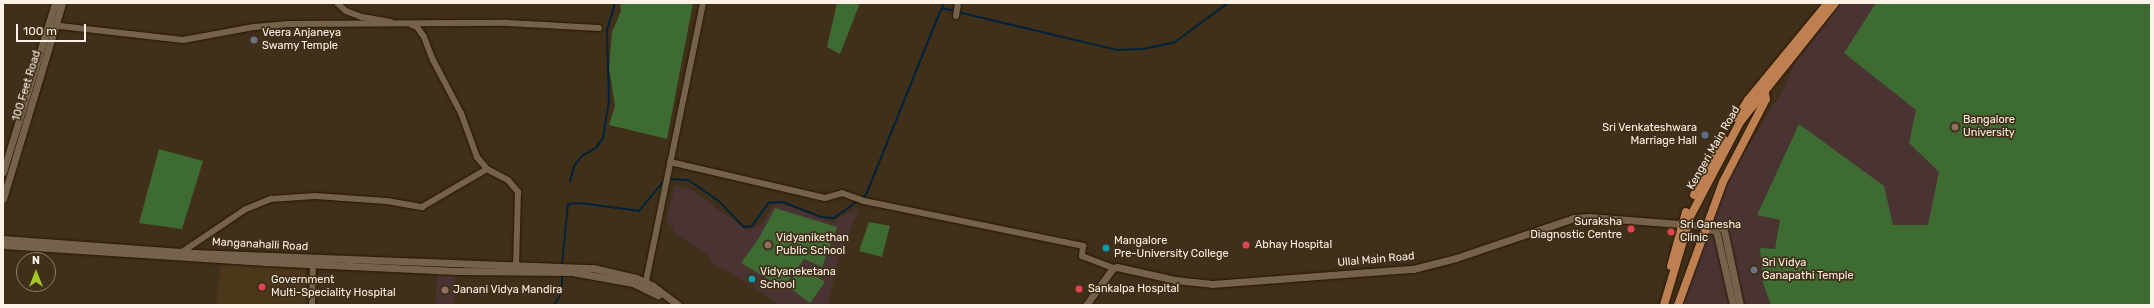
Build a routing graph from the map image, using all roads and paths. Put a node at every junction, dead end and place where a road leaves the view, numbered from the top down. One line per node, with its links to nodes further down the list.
1 (55, 3): 9 (main road, 100 Feet Road)
2 (62, 3): 9 (main road, 100 Feet Road)
3 (337, 3): 10 (street)
4 (703, 3): 13 (street)
5 (1828, 3): 12 (main road, Kengeri Main Road)
6 (1835, 3): 12 (main road, Kengeri Main Road)
7 (958, 6): 8 (street)
8 (956, 16)
9 (53, 25): 10 (street); 15 (main road, 100 Feet Road); 16 (main road, 100 Feet Road)
10 (412, 25): 11 (street); 14 (street)
11 (599, 28)
12 (1763, 88): 17 (main road, Kengeri Main Road); 18 (main road)
13 (670, 162): 24 (street); 26 (street)
14 (487, 169): 21 (street); 25 (street)
15 (3, 172)
16 (3, 199)
17 (1684, 226): 18 (main road); 24 (main road, Ullal Main Road); 31 (main road, Kengeri Main Road); 32 (main road, Kengeri Main Road)
18 (1706, 226): 22 (main road); 33 (main road)
19 (3, 239): 21 (main road, Manganahalli Road)
20 (3, 245): 21 (main road, Manganahalli Road)
21 (179, 255): 23 (main road, Manganahalli Road)
22 (1725, 257): 34 (main road); 35 (main road)
23 (313, 262): 25 (main road, Manganahalli Road); 27 (street)
24 (1113, 268): 30 (main road)
25 (516, 269): 26 (main road, Manganahalli Road)
26 (645, 285): 28 (main road); 29 (main road)
27 (312, 305)
28 (671, 305)
29 (678, 305)
30 (1086, 305)
31 (1658, 305)
32 (1664, 305)
33 (1678, 305)
34 (1733, 305)
35 (1740, 305)

